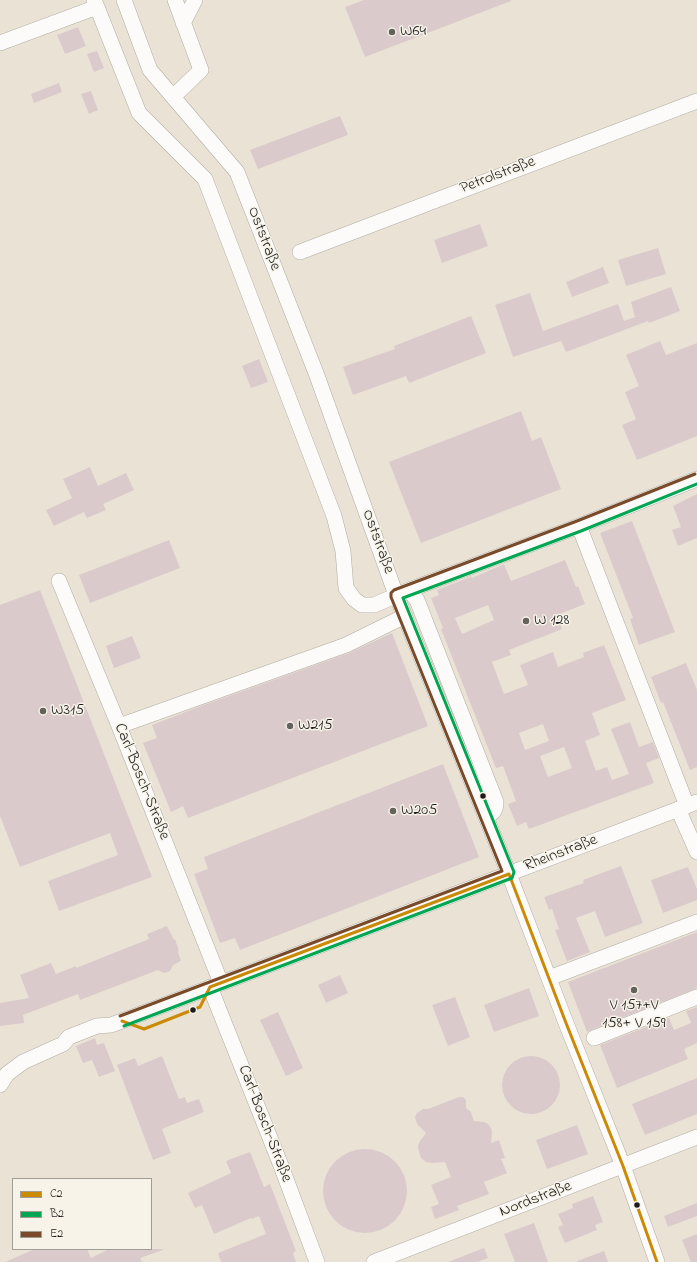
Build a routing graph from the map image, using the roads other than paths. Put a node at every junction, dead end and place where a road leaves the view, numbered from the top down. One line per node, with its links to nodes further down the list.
1 (124, 0): 7 (street, Oststraße)
2 (175, 0): 5 (street)
3 (195, 0): 5 (street)
4 (95, 4): 6 (street); 13 (street)
5 (183, 23): 7 (street)
6 (0, 43)
7 (174, 96): 13 (street, Oststraße)
8 (697, 101): 9 (street, Petrolstraße)
9 (300, 252)
10 (697, 479): 11 (street)
11 (579, 526): 13 (street); 16 (street)
12 (59, 581): 15 (street, Carl-Bosch-Straße)
13 (403, 592): 14 (street, Oststraße); 17 (street)
14 (405, 616): 15 (street); 17 (street, Oststraße)
15 (119, 726): 22 (street, Carl-Bosch-Straße)
16 (687, 806): 18 (street); 19 (street, Rheinstraße)
17 (486, 817): 19 (street, Oststraße)
18 (697, 852)
19 (509, 874): 21 (street, Oststraße); 22 (street, Rheinstraße)
20 (697, 922): 21 (street)
21 (549, 978): 27 (street, Oststraße)
22 (216, 985): 25 (street, Rheinstraße); 28 (street, Carl-Bosch-Straße)
23 (697, 997): 24 (street)
24 (594, 1038)
25 (2, 1075)
26 (697, 1137): 27 (street, Nordstraße)
27 (623, 1166): 29 (street, Nordstraße); 30 (street, Oststraße)
28 (317, 1262)
29 (374, 1262)
30 (657, 1262)

